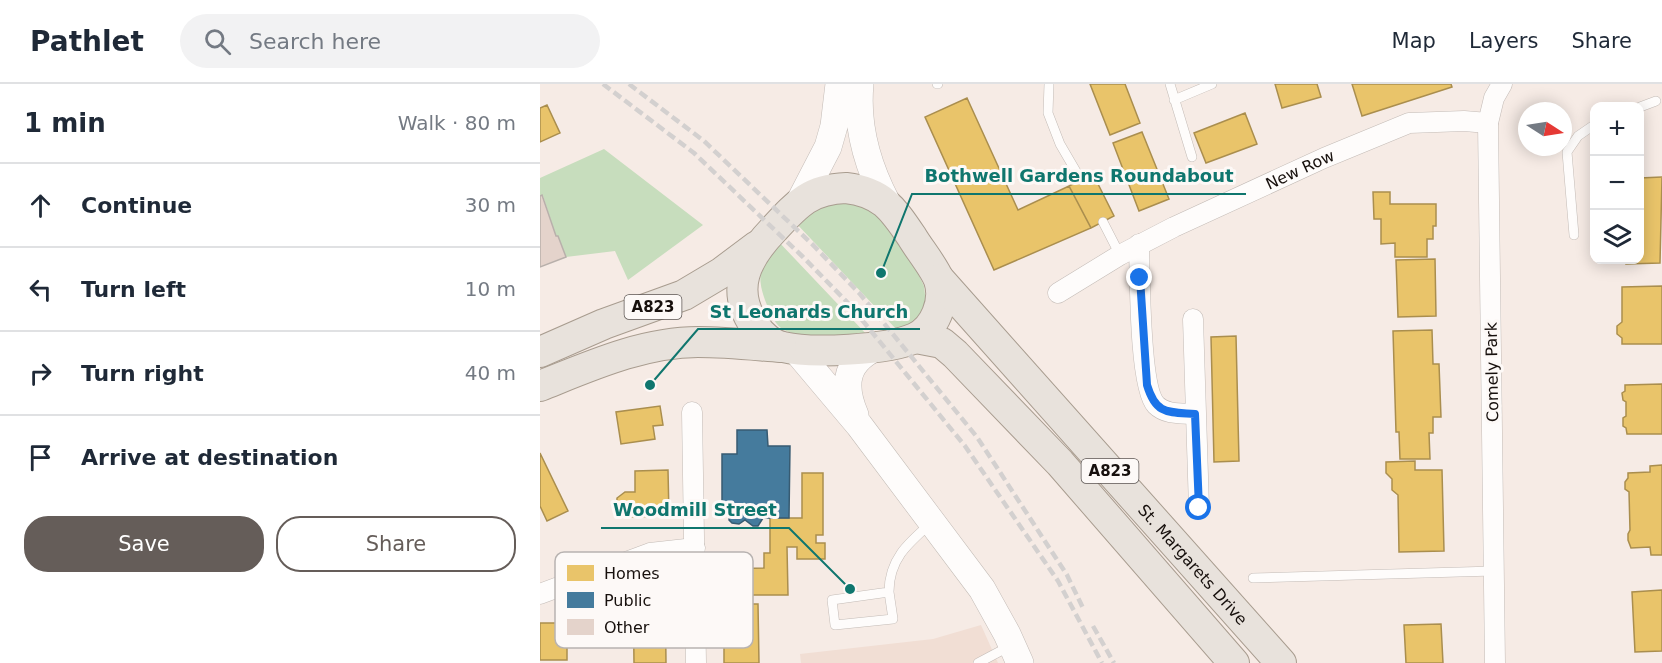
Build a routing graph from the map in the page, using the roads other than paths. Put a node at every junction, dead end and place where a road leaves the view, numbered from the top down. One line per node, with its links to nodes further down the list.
1 (839, 84): 14 (street)
2 (860, 84): 15 (street)
3 (1049, 84): 13 (lane)
4 (1170, 84): 7 (lane)
5 (1212, 84): 7 (lane)
6 (1502, 84): 10 (street, Comely Park)
7 (1174, 99): 12 (lane)
8 (1656, 101): 9 (lane)
9 (1644, 106)
10 (1488, 123): 18 (street, New Row); 37 (street, Comely Park)
11 (1590, 128): 17 (lane)
12 (1192, 157)
13 (1081, 180)
14 (800, 201): 15 (main road, A823); 19 (main road, A823)
15 (887, 202): 21 (main road, A823)
16 (1103, 222): 20 (lane)
17 (1574, 235)
18 (1139, 244): 20 (street, New Row); 30 (street)
19 (758, 246): 26 (main road, A823); 27 (main road, A823)
20 (1119, 255): 22 (street, New Row)
21 (939, 279): 24 (main road); 47 (main road, St. Margarets Drive / A823)
22 (1058, 293)
23 (1193, 319): 30 (street)
24 (916, 338): 25 (main road, A823); 46 (main road, St. Margarets Drive / A823)
25 (879, 346): 26 (main road, A823); 31 (street)
26 (788, 348): 28 (main road, A823); 31 (street)
27 (540, 352)
28 (540, 386)
29 (692, 412): 34 (street)
30 (1195, 414): 32 (street)
31 (859, 425): 33 (street)
32 (1199, 508)
33 (932, 523): 40 (lane); 43 (street)
34 (695, 548): 35 (street); 36 (street)
35 (659, 552)
36 (695, 552)
37 (1494, 571): 38 (lane); 48 (street, Comely Park)
38 (1252, 578)
39 (555, 588): 41 (street)
40 (889, 592): 40 (lane)
41 (540, 594)
42 (696, 648): 44 (street)
43 (1016, 654): 45 (lane)
44 (696, 663)
45 (978, 663)
46 (1234, 663)
47 (1281, 663)
48 (1494, 663)

